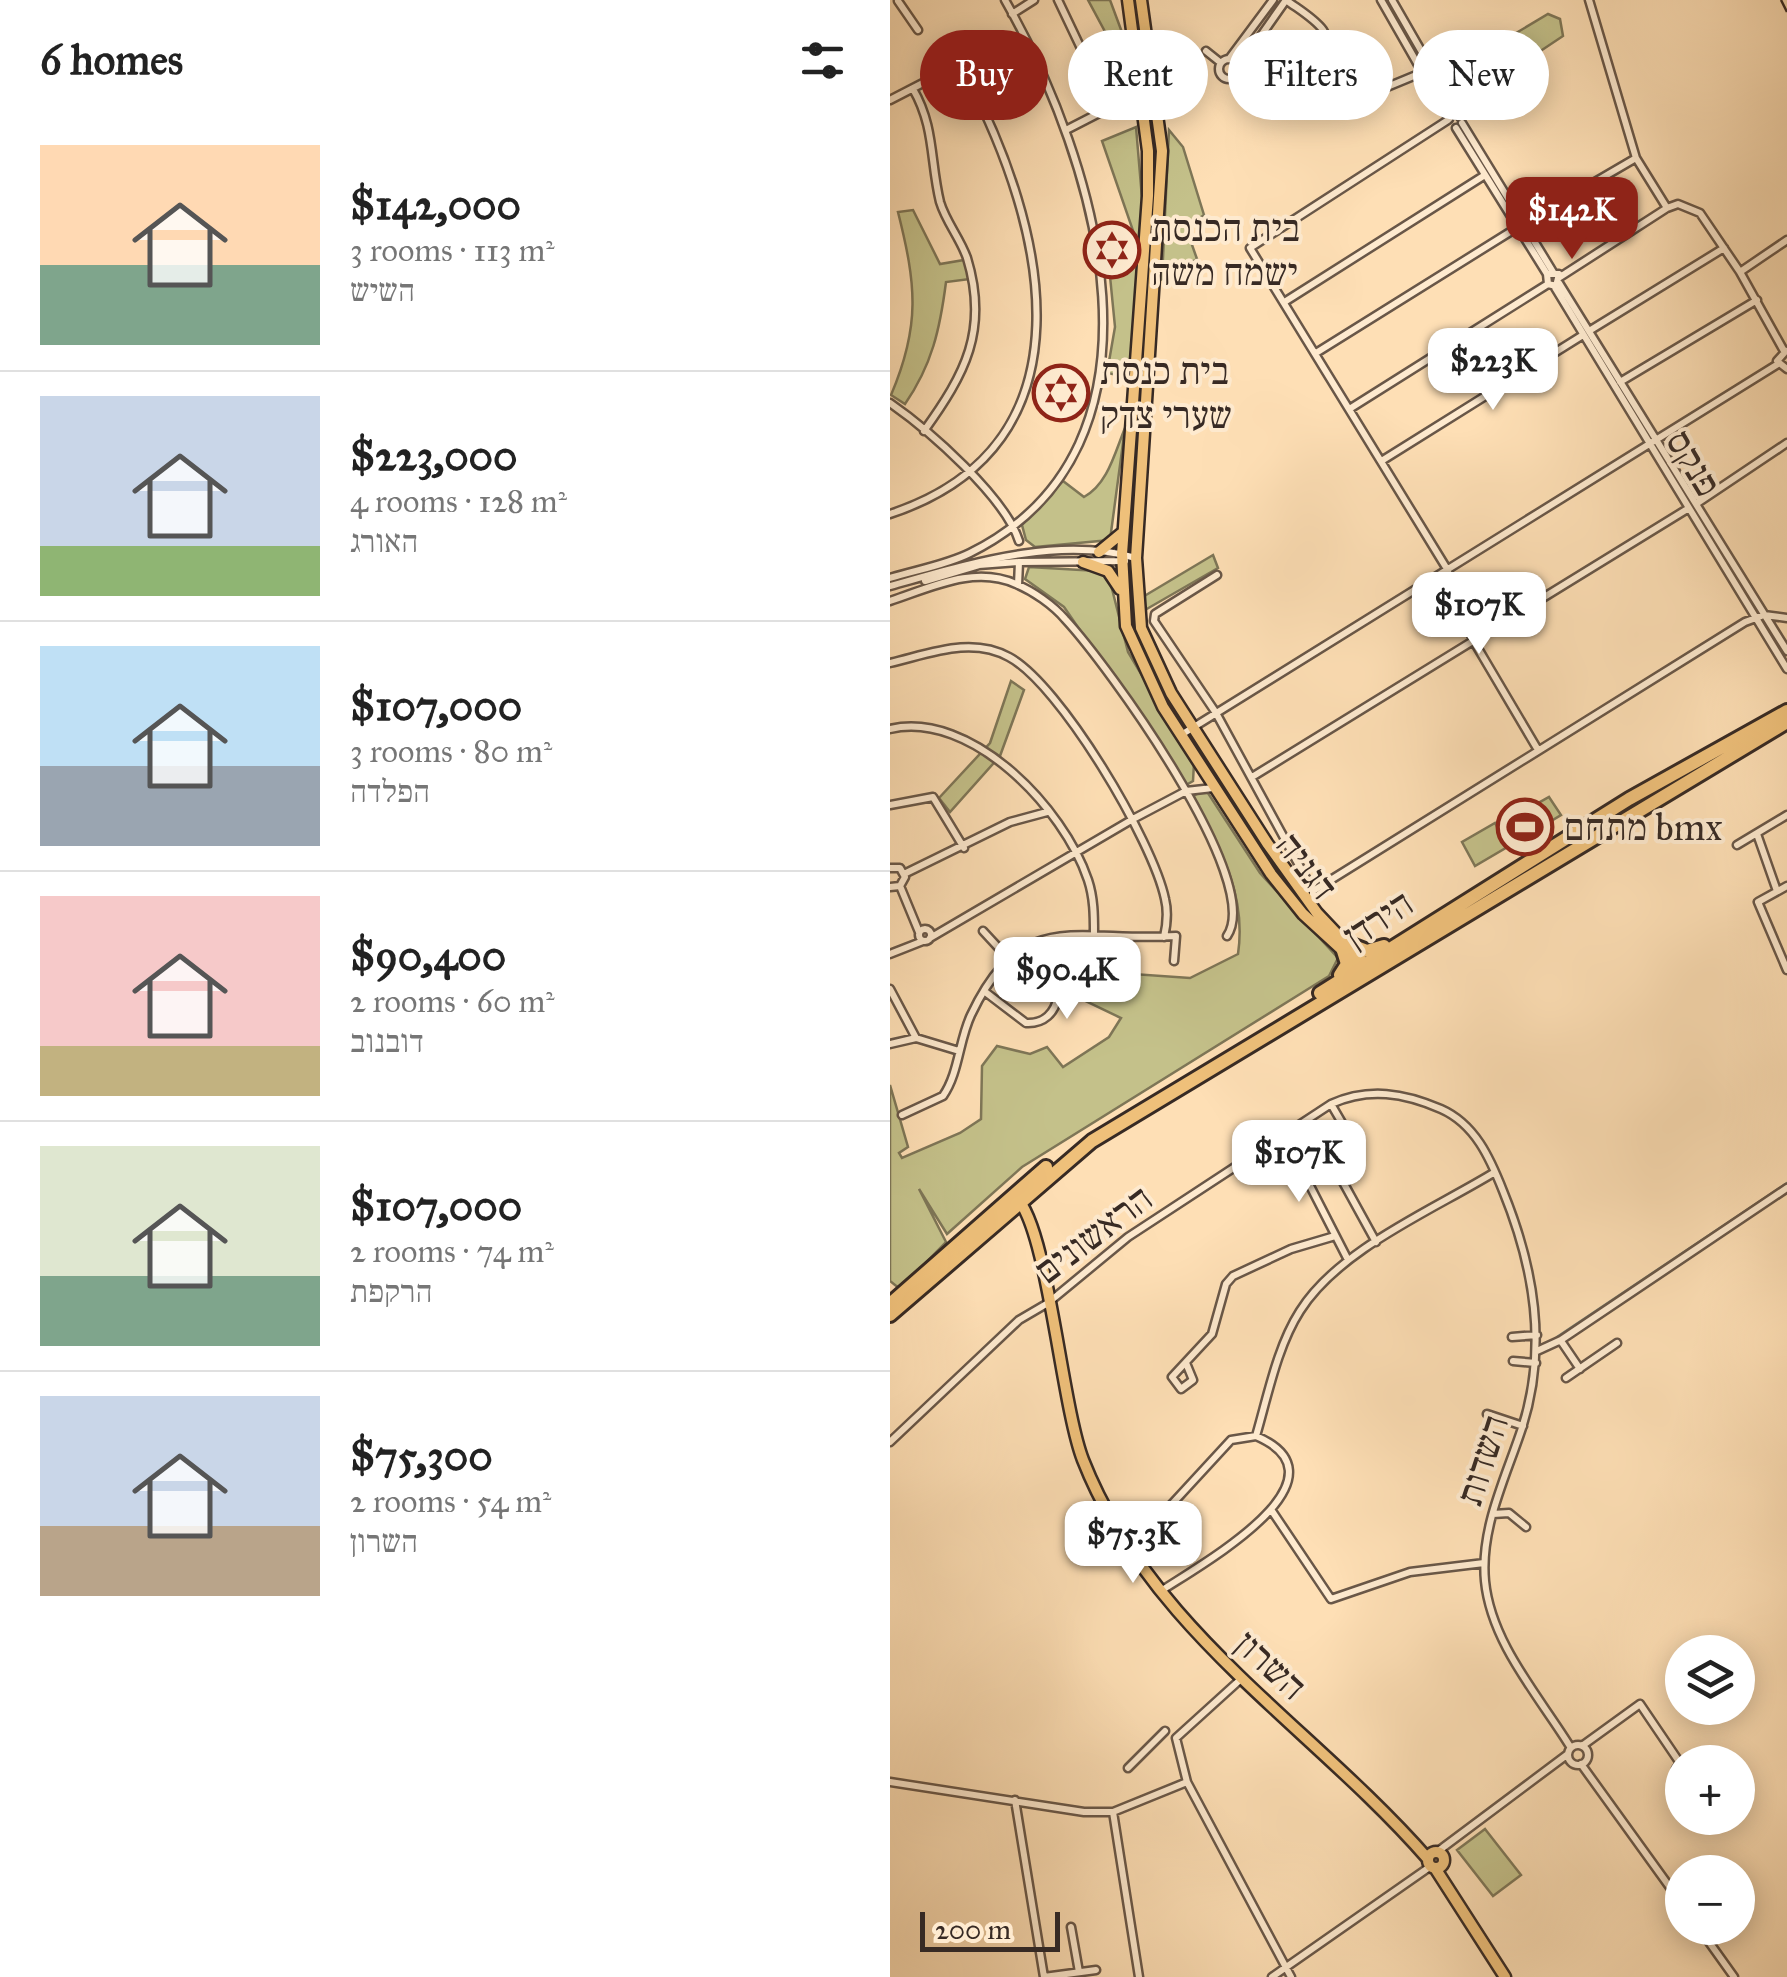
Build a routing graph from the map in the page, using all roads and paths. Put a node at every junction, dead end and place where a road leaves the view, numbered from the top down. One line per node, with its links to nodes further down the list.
1 (899, 0): 12 (street); 14 (street)
2 (1004, 0): 13 (street)
3 (1034, 0): 13 (street)
4 (1058, 0): 27 (street)
5 (1128, 0): 54 (main road, דגניה)
6 (1141, 0): 60 (main road, דגניה)
7 (1272, 0): 19 (street)
8 (1286, 0): 15 (street); 16 (street)
9 (1381, 0): 18 (street)
10 (1392, 0): 26 (street)
11 (1589, 0): 28 (street)
12 (890, 3)
13 (1012, 14): 27 (street)
14 (918, 30)
15 (1266, 30)
16 (1322, 30)
17 (1208, 52): 19 (street)
18 (1413, 58)
19 (1225, 61): 20 (street); 21 (street)
20 (1228, 63)
21 (1228, 75)
22 (913, 89): 23 (street); 46 (street); 50 (street)
23 (890, 100)
24 (1447, 120): 37 (street)
25 (1454, 120): 26 (street)
26 (1459, 121): 29 (street); 31 (street)
27 (1068, 128): 53 (street)
28 (1636, 158): 30 (street); 31 (street)
29 (1485, 175): 31 (street); 37 (street)
30 (1667, 208): 33 (street); 35 (street)
31 (1521, 226): 35 (street); 40 (street)
32 (1787, 240): 34 (street)
33 (1724, 248): 34 (street); 38 (street)
34 (1740, 272): 36 (street)
35 (1553, 279): 38 (street); 45 (street)
36 (1757, 300): 39 (street); 43 (street)
37 (1286, 301): 40 (street)
38 (1586, 333): 43 (street); 47 (street, פנקס); 49 (street)
39 (1786, 352): 41 (street)
40 (1316, 353): 45 (street)
41 (1778, 364): 42 (street); 47 (street)
42 (1787, 370)
43 (1620, 382): 47 (street)
44 (890, 403): 46 (street)
45 (1351, 408): 49 (street)
46 (924, 431): 50 (street)
47 (1652, 441): 51 (street); 63 (street)
48 (1787, 443): 51 (street)
49 (1383, 460): 63 (street)
50 (970, 474): 52 (street); 53 (street)
51 (1692, 506): 70 (street); 73 (street)
52 (890, 514)
53 (1014, 524): 55 (street); 65 (street)
54 (1124, 528): 56 (main road); 59 (main road, דגניה)
55 (1019, 541): 57 (street); 58 (street)
56 (1100, 552): 57 (street); 59 (street)
57 (1033, 553): 58 (street)
58 (1010, 554): 67 (street)
59 (1122, 558): 60 (street); 62 (street); 68 (main road, דגניה)
60 (1136, 558): 79 (main road, דגניה)
61 (1020, 562): 62 (street); 66 (street); 67 (street)
62 (1083, 562): 68 (main road)
63 (1447, 569): 73 (street); 77 (street)
64 (1217, 575): 77 (street)
65 (890, 578)
66 (1018, 585): 69 (street); 85 (street)
67 (890, 588)
68 (1122, 593): 81 (main road, דגניה)
69 (890, 601)
70 (1760, 616): 71 (street); 72 (street); 76 (street); 82 (street)
71 (1787, 619): 72 (street)
72 (1778, 638): 74 (street)
73 (1473, 640): 82 (street); 84 (street)
74 (1787, 652)
75 (890, 664): 90 (street)
76 (1787, 669)
77 (1216, 713): 79 (street); 84 (street)
78 (1785, 714): 106 (highway, הירדן); 115 (highway, הירדן)
79 (1193, 728): 81 (street); 92 (main road, דגניה)
80 (890, 729): 88 (street)
81 (1181, 735): 83 (main road, דגניה)
82 (1538, 750): 102 (street)
83 (1199, 763): 85 (street); 86 (main road, דגניה)
84 (1252, 776): 95 (street)
85 (1186, 791): 86 (street); 90 (street); 109 (street)
86 (1218, 791): 111 (main road, דגניה)
87 (890, 806): 94 (street)
88 (1048, 812): 94 (street); 96 (street)
89 (1787, 815): 91 (street)
90 (1133, 819): 96 (street); 110 (street)
91 (1757, 834): 93 (street); 103 (street)
92 (1267, 843): 95 (main road); 104 (main road, דגניה)
93 (1737, 845)
94 (964, 848): 98 (street)
95 (1292, 853): 102 (street)
96 (1075, 854): 107 (street); 108 (street)
97 (890, 867): 98 (street)
98 (904, 874): 100 (street)
99 (890, 886): 100 (street)
100 (900, 886): 107 (street)
101 (1787, 886): 103 (street)
102 (1314, 891): 104 (street)
103 (1777, 892): 116 (street)
104 (1313, 908): 111 (main road, דגניה)
105 (983, 931): 113 (street)
106 (1414, 932): 111 (highway); 115 (highway, הירדן)
107 (924, 934): 112 (street)
108 (1094, 934): 110 (street); 113 (street)
109 (1226, 936)
110 (1164, 937): 114 (street)
111 (1346, 947): 115 (main road, דגניה); 117 (highway)
112 (890, 954)
113 (1006, 960): 119 (street); 119 (street)
114 (1174, 961)
115 (1365, 967): 117 (highway, הירדן); 130 (highway, הירדן)
116 (1787, 970)
117 (1332, 986): 130 (highway, הירדן)
118 (890, 988): 120 (street)
119 (984, 991): 122 (street)
120 (916, 1038): 121 (street); 122 (street)
121 (890, 1044)
122 (959, 1051): 124 (street)
123 (1331, 1104): 125 (street, הראשונים); 126 (street); 128 (street, הראשונים)
124 (902, 1115)
125 (1284, 1135): 127 (street); 137 (street, הראשונים)
126 (1356, 1147)
127 (1300, 1166): 131 (street); 132 (street)
128 (1495, 1172): 132 (street); 139 (street, השדות)
129 (1787, 1188): 141 (street)
130 (1022, 1207): 136 (highway, הירדן); 137 (main road, השרון); 138 (highway)
131 (1335, 1236): 133 (street); 135 (street)
132 (1376, 1242): 133 (street)
133 (1347, 1258): 151 (street)
134 (1217, 1282): 135 (street)
135 (1225, 1288): 146 (street)
136 (890, 1304)
137 (1048, 1304): 152 (street, הראשונים); 156 (main road, השרון)
138 (890, 1315)
139 (1536, 1335): 140 (street); 143 (street, השדות)
140 (1512, 1338)
141 (1561, 1340): 143 (street); 147 (street)
142 (1616, 1343): 147 (street)
143 (1537, 1351): 145 (street, השדות)
144 (1512, 1362): 145 (street)
145 (1536, 1362): 150 (street, השדות)
146 (1186, 1363)
147 (1580, 1368): 148 (street)
148 (1566, 1378)
149 (1486, 1414): 150 (street)
150 (1523, 1426): 154 (street, השדות)
151 (1256, 1436): 153 (street); 156 (street)
152 (890, 1442)
153 (1272, 1511): 157 (street); 158 (street)
154 (1493, 1514): 155 (street); 157 (street, השדות)
155 (1526, 1526)
156 (1126, 1540): 158 (main road, השרון)
157 (1484, 1563): 163 (street, השדות)
158 (1160, 1592): 159 (main road, השרון)
159 (1241, 1679): 160 (street); 170 (main road, השרון)
160 (1176, 1738): 165 (street); 167 (street)
161 (1667, 1745): 162 (street)
162 (1582, 1746): 163 (street); 164 (street)
163 (1570, 1754): 164 (street); 170 (street)
164 (1584, 1762): 171 (street)
165 (1128, 1768)
166 (890, 1782): 168 (street)
167 (1187, 1782): 169 (street); 176 (street)
168 (1015, 1800): 169 (street); 177 (street)
169 (1113, 1812): 178 (street)
170 (1437, 1858): 176 (street); 180 (main road)
171 (1665, 1880)
172 (1071, 1927): 175 (street)
173 (1711, 1945): 181 (street)
174 (1096, 1970): 175 (street)
175 (1079, 1972): 177 (street)
176 (1289, 1973): 179 (street)
177 (1044, 1977)
178 (1139, 1977)
179 (1272, 1977)
180 (1505, 1977)
181 (1734, 1977)

